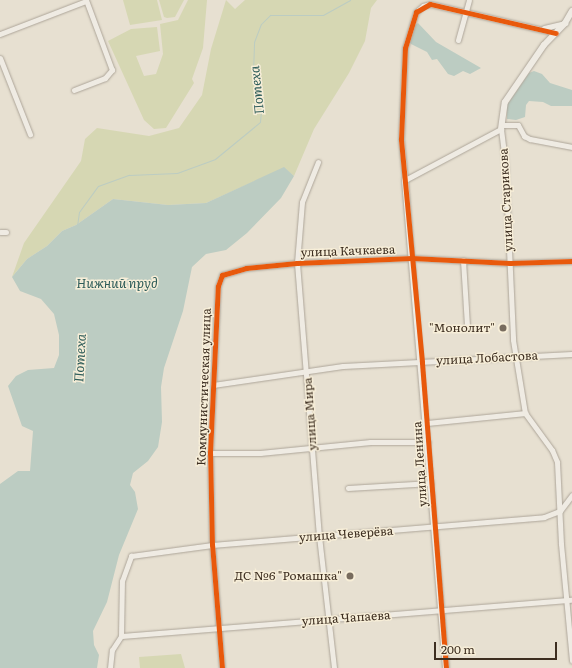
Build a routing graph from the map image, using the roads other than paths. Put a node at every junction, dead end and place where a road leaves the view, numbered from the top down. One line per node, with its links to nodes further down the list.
1 (86, 0): 9 (street); 12 (street)
2 (469, 0): 5 (street)
3 (431, 2): 5 (street); 17 (street)
4 (572, 11): 6 (street, улица Старикова)
5 (466, 13): 7 (street); 10 (street)
6 (565, 23): 7 (street); 8 (street, улица Старикова)
7 (543, 28): 8 (street)
8 (556, 33): 13 (street, улица Старикова)
9 (0, 34)
10 (458, 40)
11 (0, 58): 14 (street)
12 (74, 90)
13 (501, 127): 15 (street); 17 (street); 24 (street, улица Старикова)
14 (30, 134)
15 (572, 147)
16 (318, 162): 23 (street, улица Мира)
17 (405, 180): 20 (street, улица Ленина)
18 (0, 232): 19 (street)
19 (6, 232)
20 (412, 258): 21 (street, улица Качкаева); 23 (street, улица Качкаева); 29 (street, улица Ленина)
21 (463, 260): 24 (street, улица Качкаева); 26 (street)
22 (572, 261): 24 (street, улица Качкаева)
23 (297, 262): 25 (street, улица Качкаева); 30 (street, улица Мира)
24 (510, 263): 28 (street, улица Старикова)
25 (222, 275): 31 (street, Коммунистическая улица)
26 (467, 325)
27 (572, 354): 28 (street, улица Лобастова)
28 (516, 356): 29 (street, улица Лобастова); 32 (street, улица Старикова)
29 (422, 362): 30 (street, улица Лобастова); 33 (street, улица Ленина)
30 (307, 372): 31 (street, улица Лобастова); 35 (street, улица Мира)
31 (213, 385): 36 (street, Коммунистическая улица)
32 (525, 413): 33 (street); 40 (street, улица Старикова)
33 (427, 423): 34 (street, улица Ленина)
34 (428, 442): 35 (street); 37 (street, улица Ленина)
35 (312, 449): 36 (street); 42 (street, улица Мира)
36 (210, 453): 43 (street, Коммунистическая улица)
37 (431, 483): 38 (street); 41 (street, улица Ленина)
38 (348, 488)
39 (572, 495): 40 (street)
40 (560, 511): 41 (street, улица Чеверёва); 45 (street, улица Старикова)
41 (435, 528): 42 (street, улица Чеверёва); 46 (street, улица Ленина)
42 (319, 536): 43 (street, улица Чеверёва); 47 (street, улица Мира)
43 (212, 545): 48 (street, Коммунистическая улица); 49 (street, улица Чеверёва)
44 (572, 600): 45 (street, улица Чапаева)
45 (566, 601): 46 (street, улица Чапаева); 50 (street, улица Старикова)
46 (440, 611): 47 (street, улица Чапаева); 54 (street, улица Ленина)
47 (329, 618): 48 (street, улица Чапаева); 53 (street, улица Мира)
48 (218, 629): 49 (street, улица Чапаева); 52 (street, Коммунистическая улица)
49 (121, 636): 51 (street)
50 (572, 660)
51 (110, 668)
52 (222, 668)
53 (334, 668)
54 (446, 668)

